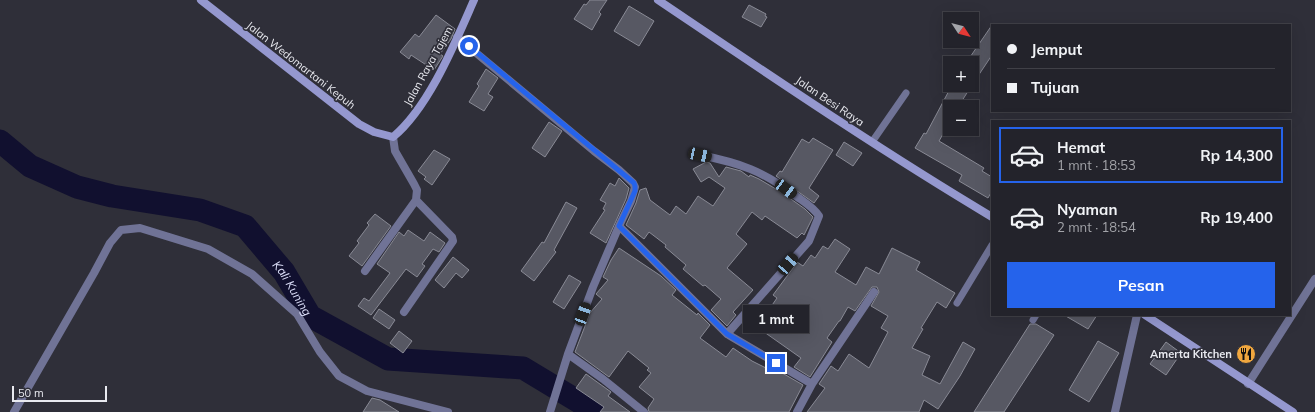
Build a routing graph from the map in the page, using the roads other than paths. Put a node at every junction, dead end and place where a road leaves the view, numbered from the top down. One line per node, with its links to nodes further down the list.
1 (202, 0): 6 (main road, Jalan Wedomartani Kepuh)
2 (474, 0): 4 (main road, Jalan Raya Tajem)
3 (658, 0): 7 (main road, Jalan Besi Raya)
4 (457, 37): 6 (main road, Jalan Raya Tajem); 11 (street)
5 (906, 94): 7 (lane)
6 (393, 137): 9 (street)
7 (872, 142): 10 (main road, Jalan Besi Raya)
8 (700, 155): 20 (street)
9 (416, 200): 13 (street); 17 (street)
10 (991, 216)
11 (619, 226): 20 (street); 21 (street)
12 (991, 246): 16 (lane)
13 (365, 271)
14 (1315, 279): 23 (street)
15 (874, 292): 22 (street)
16 (957, 303)
17 (404, 312)
18 (1136, 316): 29 (street)
19 (1146, 316): 23 (main road)
20 (727, 334): 22 (street)
21 (568, 354): 26 (street); 27 (street)
22 (812, 384): 28 (street)
23 (1248, 384): 30 (main road)
24 (14, 412): 25 (street)
25 (448, 412)
26 (550, 412)
27 (644, 412)
28 (797, 412)
29 (1116, 412)
30 (1293, 412)

